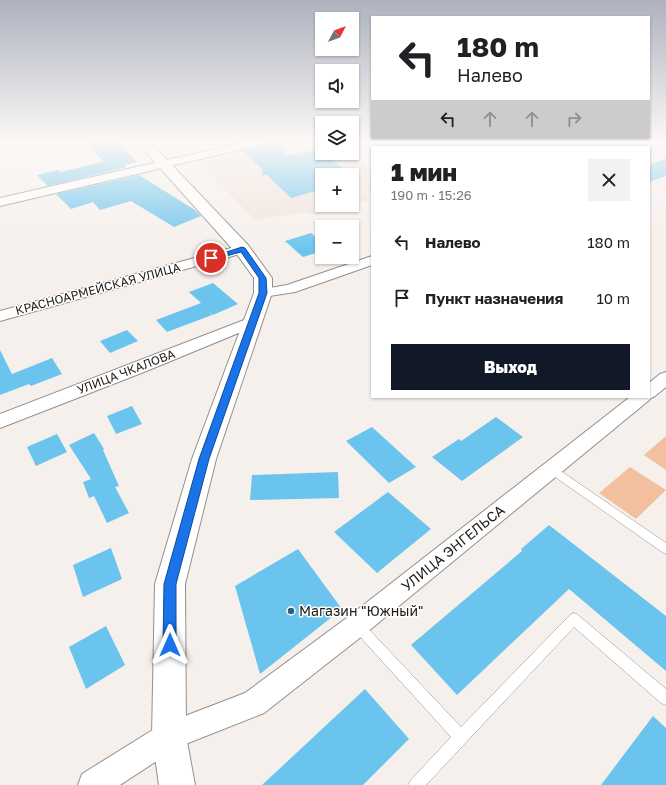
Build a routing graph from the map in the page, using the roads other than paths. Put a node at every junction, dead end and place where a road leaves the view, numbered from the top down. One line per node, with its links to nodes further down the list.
1 (101, 179): 3 (street)
2 (177, 179): 4 (street)
3 (0, 202)
4 (242, 249): 6 (street); 7 (street, КРАСНОАРМЕЙСКАЯ УЛИЦА)
5 (371, 260): 6 (street)
6 (263, 293): 8 (street)
7 (0, 316)
8 (252, 322): 12 (street, УЛИЦА ЧКАЛОВА); 17 (street)
9 (666, 378): 10 (street)
10 (650, 391)
11 (641, 398): 13 (street, УЛИЦА ЭНГЕЛЬСА)
12 (0, 421)
13 (552, 469): 14 (lane); 15 (street, УЛИЦА ЭНГЕЛЬСА)
14 (666, 549)
15 (357, 625): 17 (street, УЛИЦА ЭНГЕЛЬСА); 18 (lane)
16 (666, 698): 18 (lane)
17 (169, 736): 19 (street, УЛИЦА ЭНГЕЛЬСА); 20 (street)
18 (461, 737): 21 (lane)
19 (93, 785)
20 (178, 785)
21 (416, 785)

